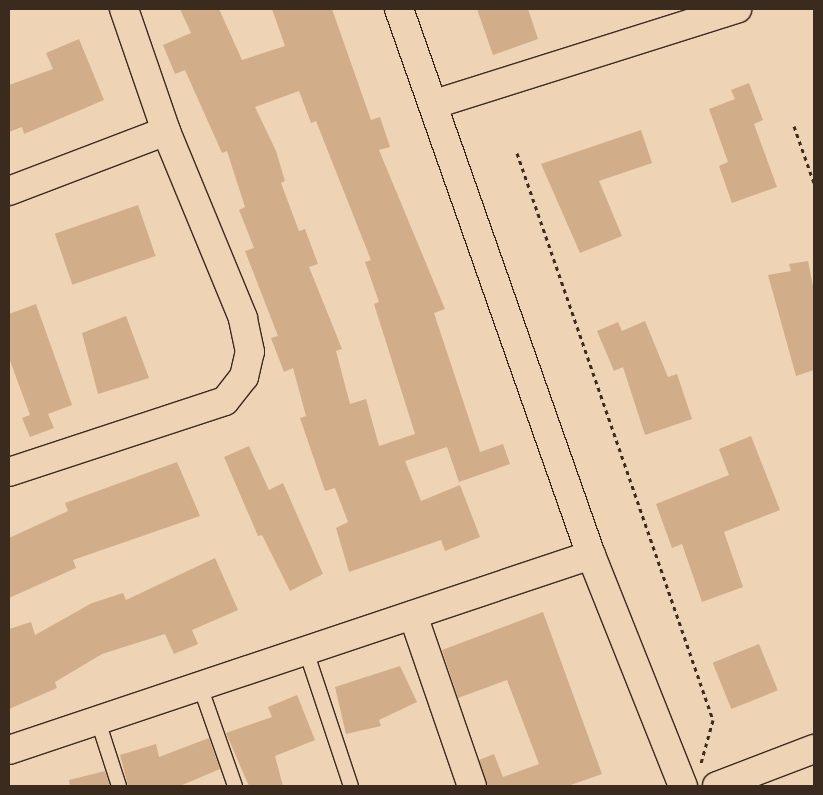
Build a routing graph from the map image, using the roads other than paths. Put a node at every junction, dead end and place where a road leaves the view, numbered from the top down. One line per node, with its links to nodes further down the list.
1 (124, 9): 5 (street)
2 (399, 9): 4 (street)
3 (737, 9): 4 (street)
4 (435, 104): 8 (street)
5 (166, 130): 6 (street); 7 (street)
6 (9, 191)
7 (9, 472)
8 (591, 554): 9 (street); 15 (street)
9 (413, 616): 10 (street); 19 (street)
10 (306, 651): 11 (street); 18 (lane)
11 (200, 686): 12 (street); 17 (lane)
12 (98, 721): 14 (street); 16 (lane)
13 (814, 749): 20 (street)
14 (9, 750)
15 (682, 782)
16 (119, 786)
17 (235, 786)
18 (350, 786)
19 (472, 786)
20 (717, 786)

